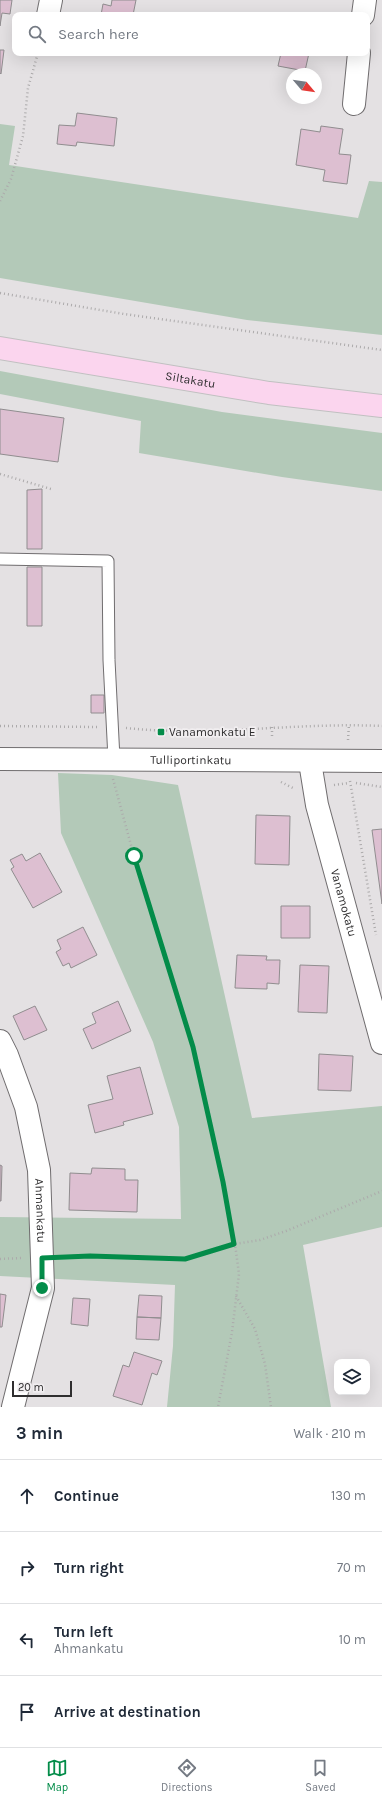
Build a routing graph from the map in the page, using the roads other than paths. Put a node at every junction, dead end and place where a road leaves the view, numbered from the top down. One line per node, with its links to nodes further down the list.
1 (51, 0): 3 (street)
2 (365, 0): 4 (street)
3 (49, 12)
4 (363, 12)
5 (359, 56): 6 (street)
6 (354, 104)
7 (0, 348): 8 (main road, Siltakatu)
8 (382, 406)
9 (0, 559): 13 (lane)
10 (0, 759): 13 (street, Tulliportinkatu)
11 (382, 761): 12 (street, Tulliportinkatu)
12 (310, 762): 13 (street, Tulliportinkatu); 15 (street, Vanamokatu)
13 (113, 767)
14 (0, 1041): 16 (street, Ahmankatu)
15 (382, 1043)
16 (14, 1407)

